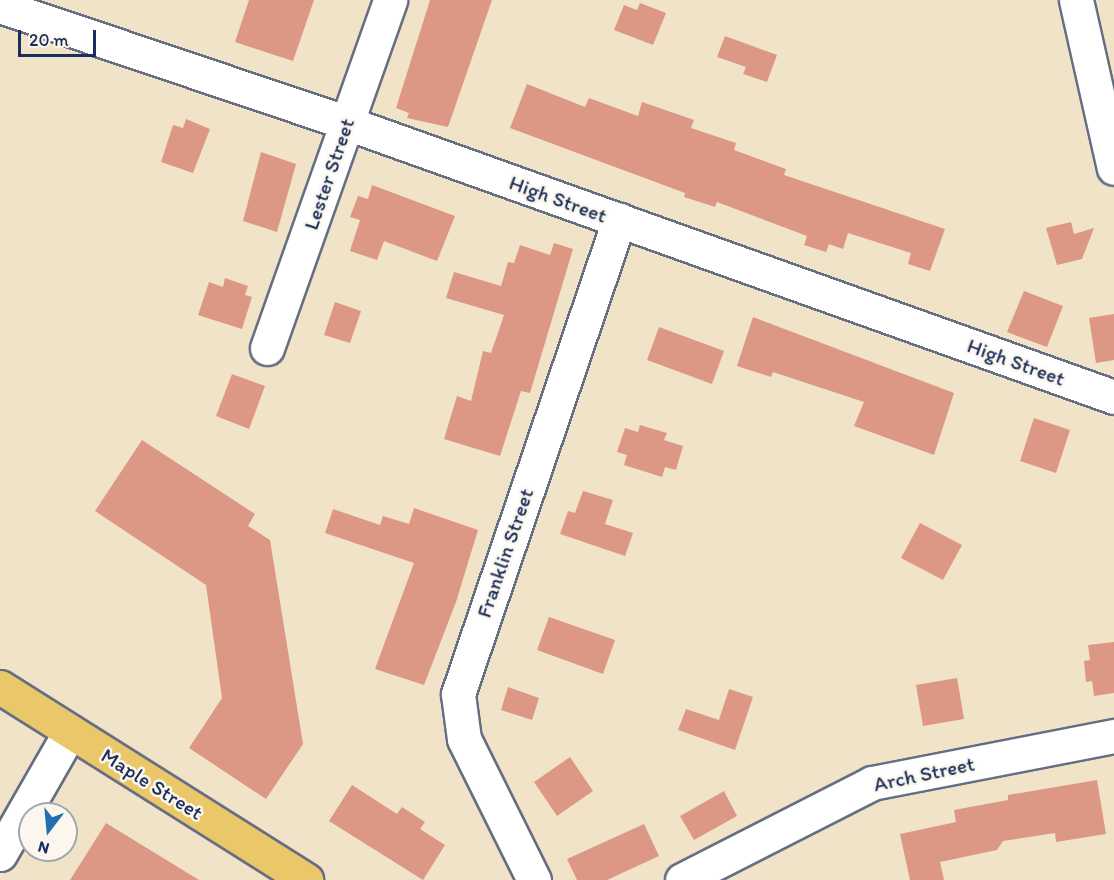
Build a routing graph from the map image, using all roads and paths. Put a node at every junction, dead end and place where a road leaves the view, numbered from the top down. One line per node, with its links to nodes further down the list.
1 (390, 0): 4 (street, Lester Street)
2 (1076, 0): 5 (street)
3 (0, 6): 4 (street, High Street)
4 (347, 123): 6 (street, High Street); 7 (street, Lester Street)
5 (1114, 168)
6 (619, 220): 8 (street, High Street); 14 (street, Franklin Street)
7 (267, 348)
8 (1114, 397)
9 (0, 687): 10 (main road, Maple Street)
10 (70, 732): 12 (street); 13 (main road, Maple Street)
11 (1114, 736): 15 (street, Arch Street)
12 (0, 854)
13 (306, 880)
14 (534, 880)
15 (682, 880)

